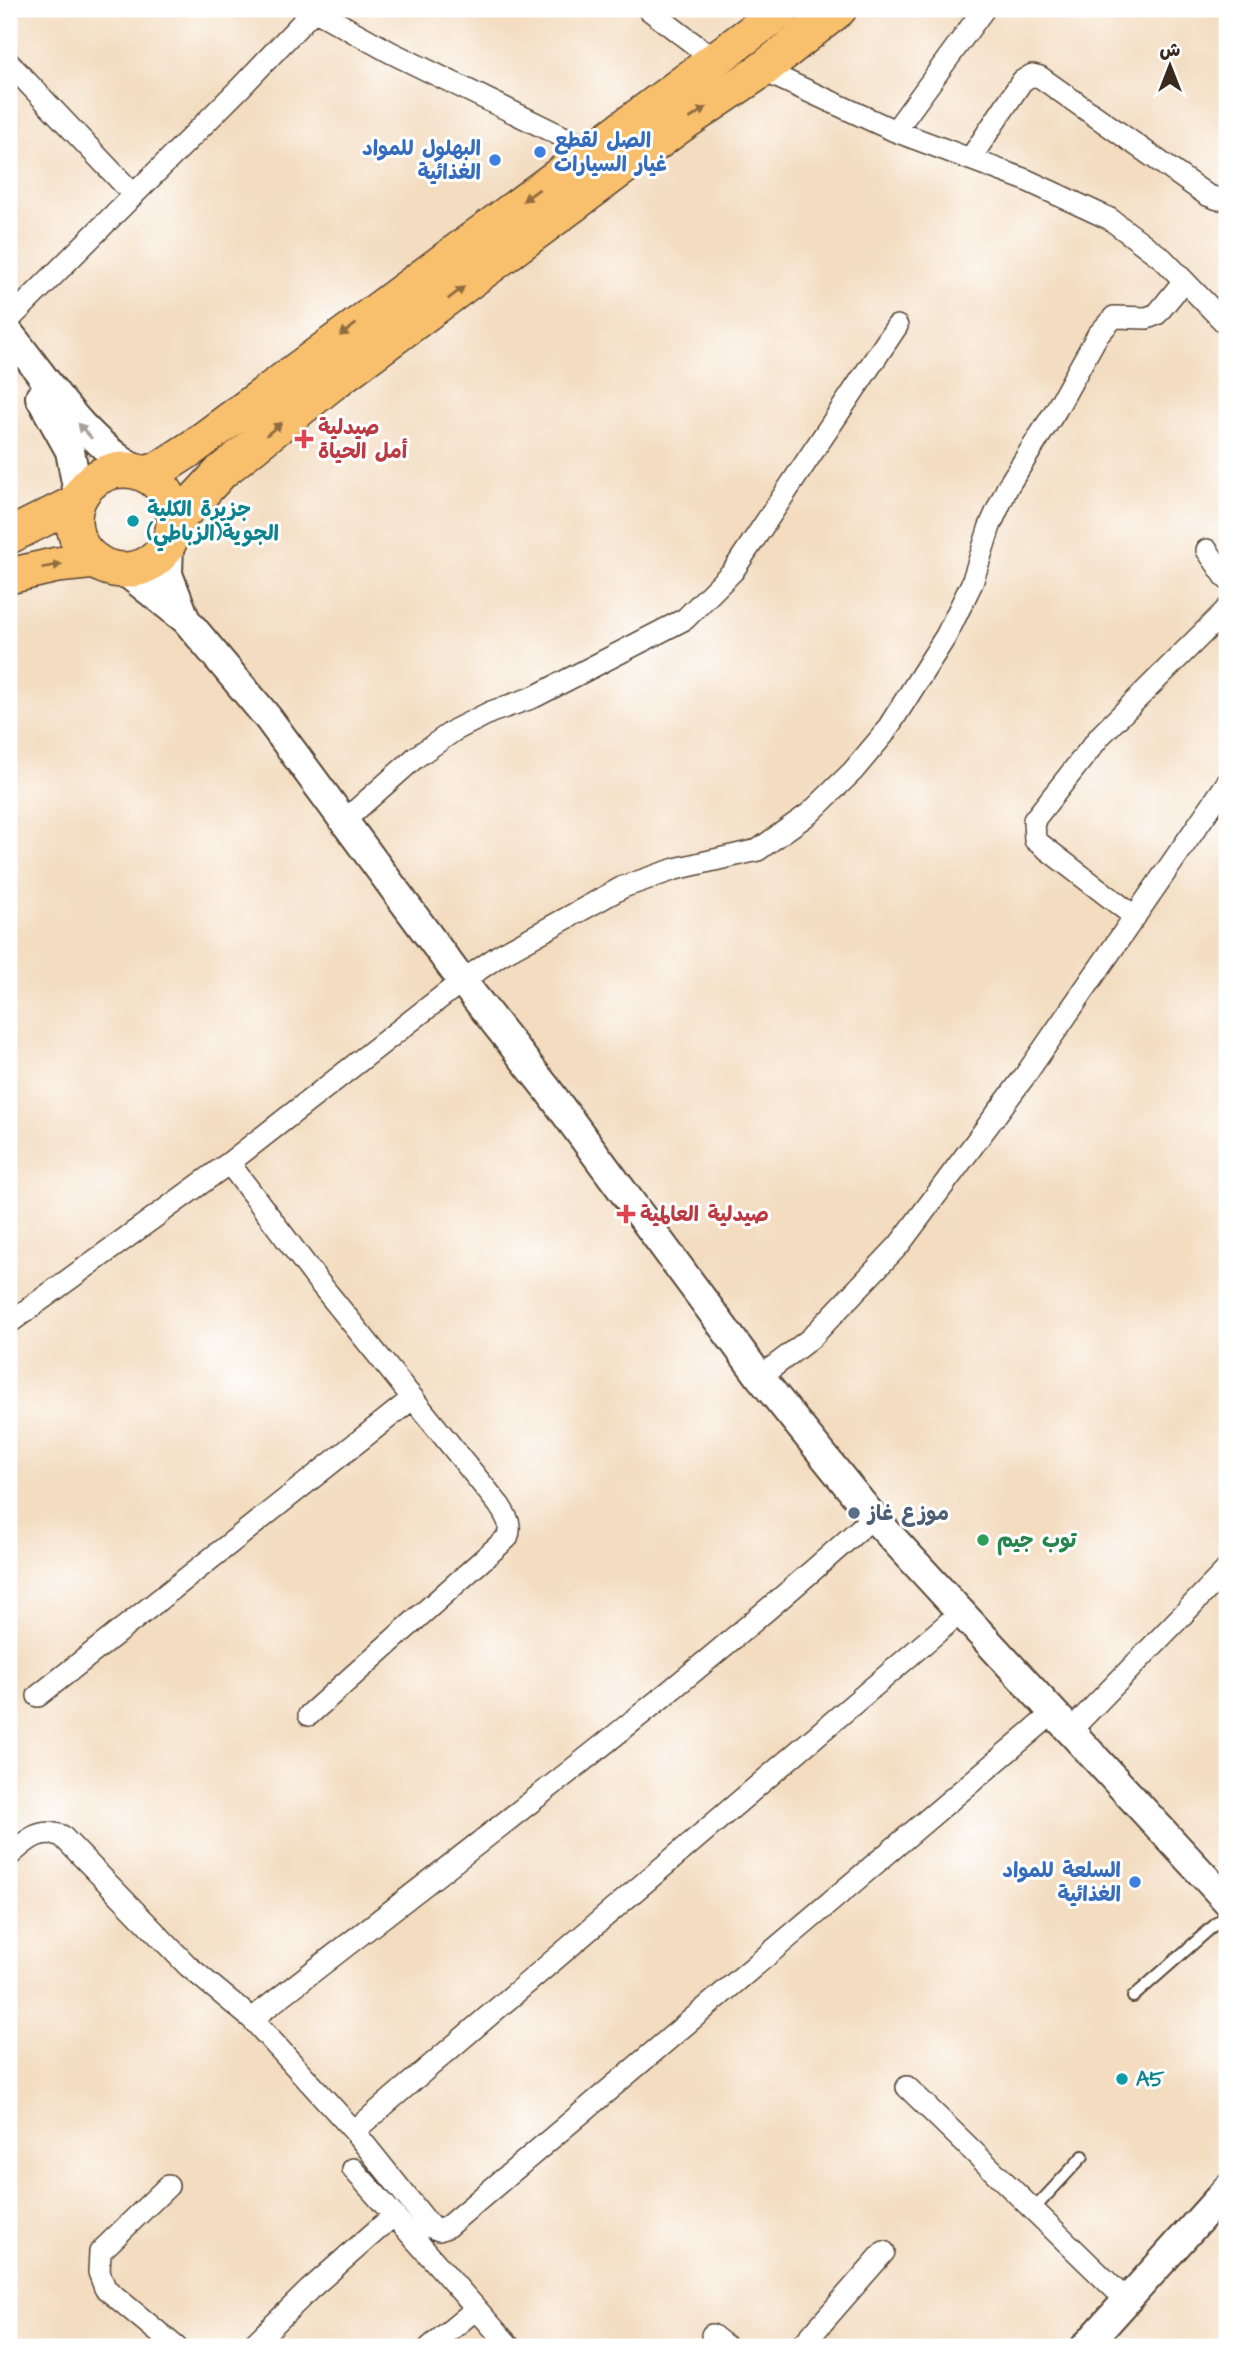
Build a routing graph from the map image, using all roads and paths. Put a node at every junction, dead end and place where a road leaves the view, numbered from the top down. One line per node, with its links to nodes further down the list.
1 (314, 9): 10 (street); 12 (street)
2 (648, 9): 6 (street)
3 (783, 9): 6 (main road)
4 (839, 9): 8 (main road)
5 (984, 9): 9 (street)
6 (715, 60): 10 (main road)
7 (9, 62): 12 (street)
8 (762, 70): 9 (street); 22 (main road, one-way to 8)
9 (895, 131): 11 (street)
10 (592, 150): 20 (main road, one-way to 20)
11 (970, 159): 13 (street); 14 (street)
12 (134, 195): 15 (street)
13 (1227, 198)
14 (1183, 282): 16 (street); 33 (street)
15 (9, 320)
16 (1227, 325)
17 (897, 326): 31 (street)
18 (9, 333): 20 (street, one-way to 18)
19 (9, 348): 21 (street)
20 (142, 473): 21 (main road); 22 (main road)
21 (78, 500): 23 (main road); 25 (main road)
22 (172, 533): 25 (main road); 29 (street)
23 (9, 536)
24 (1207, 550): 27 (street)
25 (110, 566): 26 (main road, one-way to 25); 29 (street)
26 (9, 576)
27 (1227, 579)
28 (1227, 609): 32 (street)
29 (186, 620): 31 (street)
30 (1227, 783): 32 (street)
31 (345, 820): 33 (street)
32 (1135, 917): 36 (street)
33 (462, 981): 34 (street); 36 (street)
34 (229, 1163): 35 (street); 37 (street)
35 (9, 1323)
36 (760, 1377): 38 (street)
37 (413, 1398): 41 (street); 42 (street)
38 (873, 1517): 40 (street); 48 (street)
39 (1227, 1569): 43 (street)
40 (961, 1612): 43 (street); 50 (street)
41 (38, 1696)
42 (309, 1715)
43 (1062, 1721): 45 (street); 50 (street)
44 (9, 1856): 48 (street)
45 (1227, 1901)
46 (1227, 1914): 47 (lane)
47 (1133, 1997)
48 (252, 2019): 50 (street)
49 (907, 2087): 55 (street)
50 (354, 2131)
51 (1083, 2156): 55 (lane)
52 (352, 2169): 56 (street)
53 (168, 2186): 60 (street)
54 (1227, 2189): 58 (street)
55 (1033, 2210): 58 (street)
56 (394, 2215): 59 (street); 61 (street)
57 (884, 2252): 64 (street)
58 (1127, 2301): 65 (street)
59 (476, 2309): 62 (street); 63 (street)
60 (176, 2347)
61 (251, 2347)
62 (430, 2347)
63 (510, 2347)
64 (801, 2347)
65 (1086, 2347)

